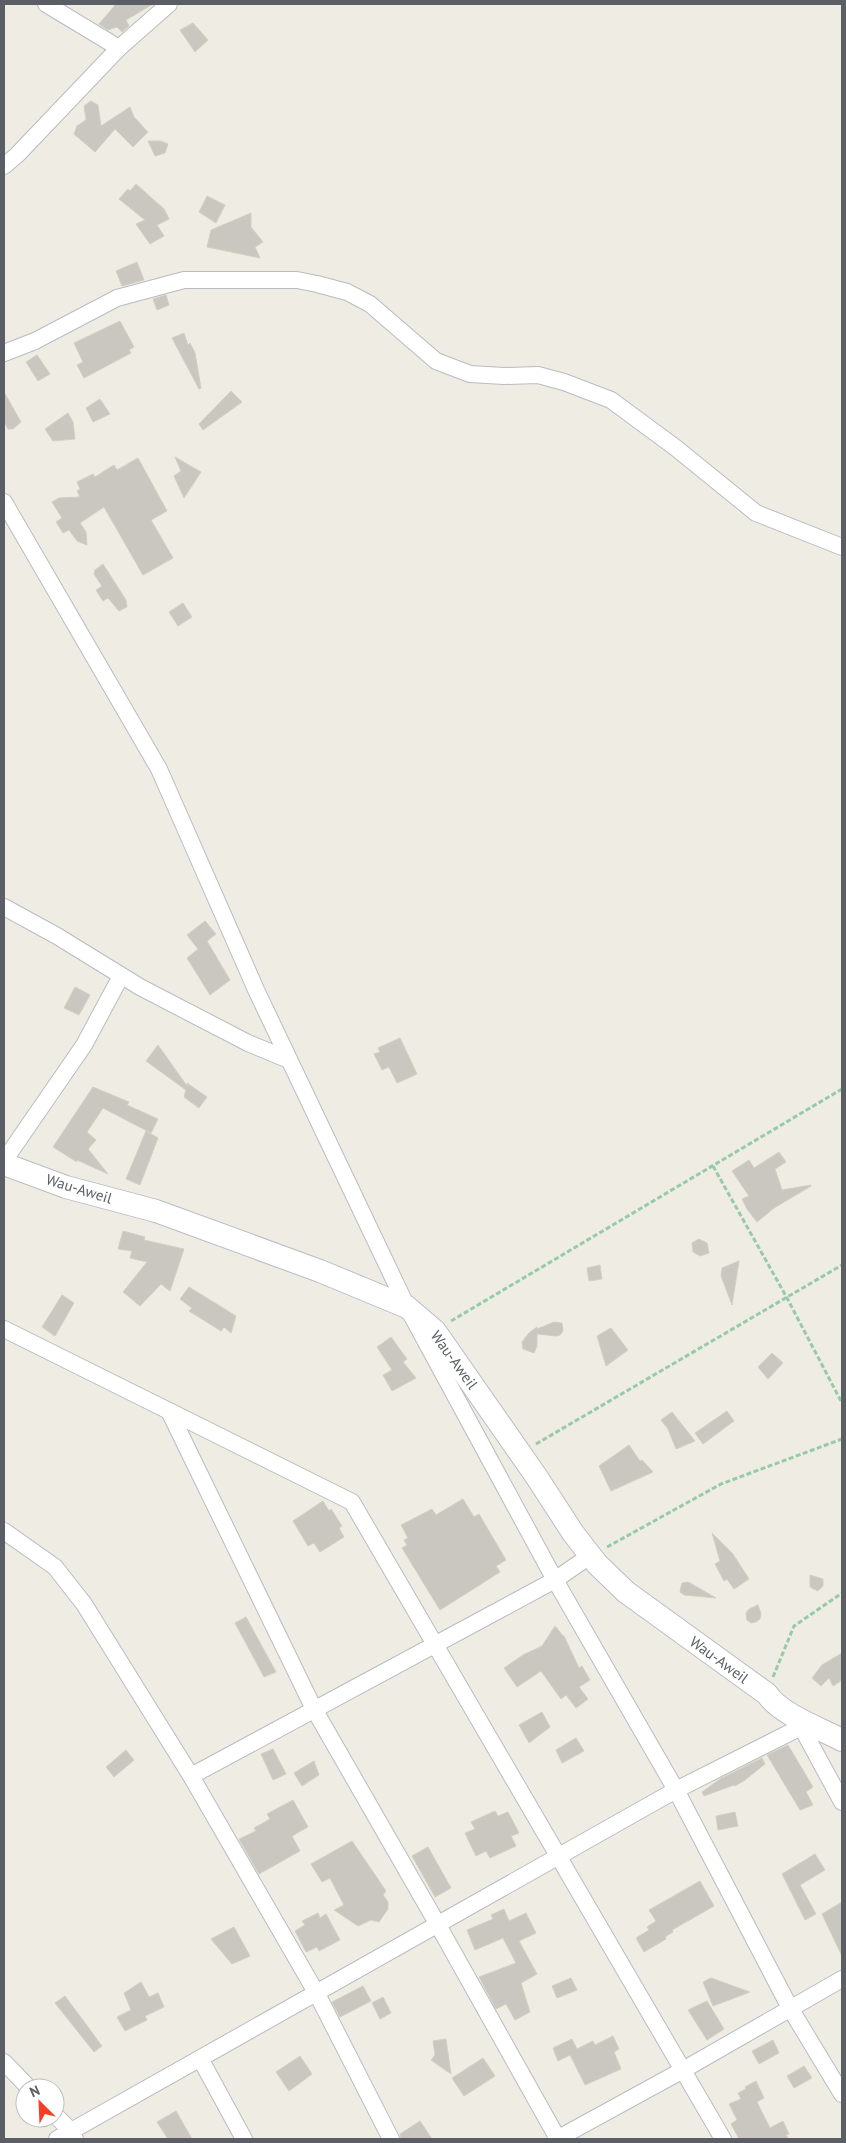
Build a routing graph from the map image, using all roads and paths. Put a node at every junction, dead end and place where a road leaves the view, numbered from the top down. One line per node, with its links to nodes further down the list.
1 (46, 4): 3 (street)
2 (169, 4): 3 (street)
3 (119, 48): 4 (street)
4 (4, 166)
5 (4, 353): 7 (street)
6 (4, 502): 10 (street)
7 (842, 547)
8 (4, 907): 9 (street)
9 (121, 976): 10 (street); 12 (street)
10 (289, 1060): 16 (street)
11 (842, 1089): 13 (path)
12 (4, 1162): 16 (street, Wau-Aweil)
13 (713, 1166): 15 (path); 18 (path)
14 (842, 1265): 15 (path)
15 (787, 1298): 19 (path); 22 (path)
16 (407, 1307): 18 (street, Wau-Aweil); 25 (street)
17 (4, 1330): 20 (street)
18 (435, 1330): 22 (street, Wau-Aweil)
19 (842, 1403)
20 (169, 1411): 27 (street); 29 (street)
21 (842, 1439): 24 (path)
22 (521, 1453): 24 (street, Wau-Aweil)
23 (4, 1531): 32 (street)
24 (591, 1556): 25 (street); 28 (street, Wau-Aweil)
25 (555, 1580): 27 (street); 33 (street)
26 (842, 1593): 28 (path)
27 (435, 1645): 29 (street); 35 (street)
28 (766, 1694): 30 (street, Wau-Aweil)
29 (314, 1710): 32 (street); 36 (street)
30 (798, 1721): 31 (street, Wau-Aweil); 33 (street); 34 (street)
31 (842, 1740)
32 (190, 1776): 38 (street)
33 (676, 1790): 35 (street); 39 (street)
34 (842, 1802)
35 (559, 1856): 36 (street); 42 (street)
36 (438, 1925): 38 (street); 48 (street)
37 (842, 1979): 39 (street)
38 (317, 1994): 40 (street); 47 (street)
39 (790, 2008): 42 (street); 44 (street)
40 (201, 2060): 45 (street); 46 (street)
41 (4, 2062): 43 (street)
42 (683, 2070): 48 (street); 49 (street)
43 (19, 2078)
44 (842, 2094)
45 (68, 2137)
46 (244, 2139)
47 (391, 2139)
48 (557, 2139)
49 (723, 2139)

